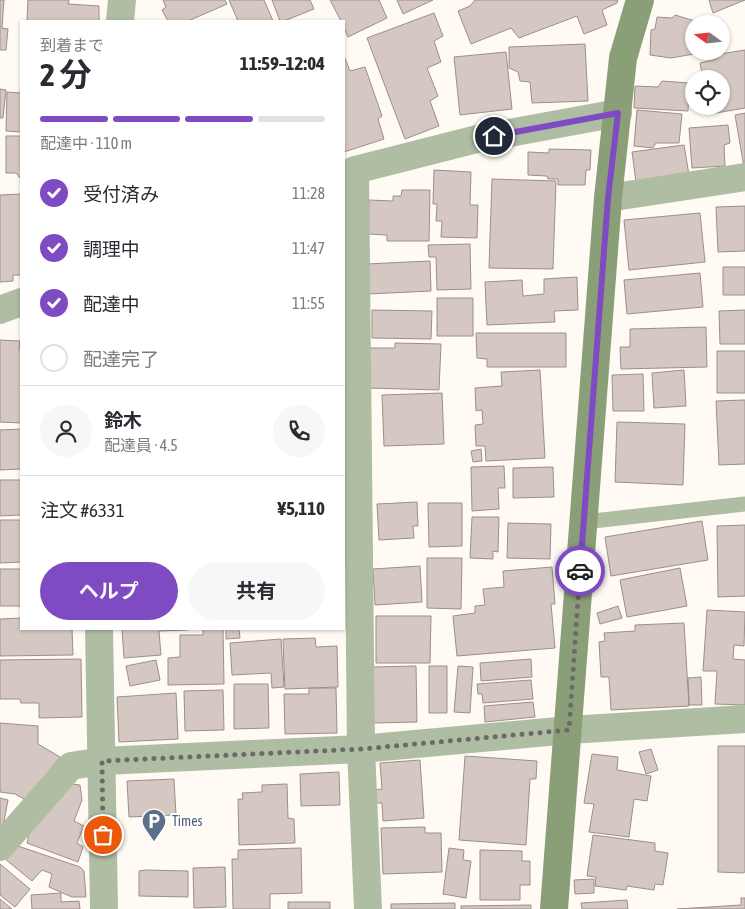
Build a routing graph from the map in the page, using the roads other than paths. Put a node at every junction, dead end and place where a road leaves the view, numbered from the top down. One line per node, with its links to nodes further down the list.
1 (122, 0): 3 (street)
2 (640, 0): 4 (street)
3 (120, 20)
4 (618, 113): 5 (street); 7 (street)
5 (350, 172): 15 (street)
6 (745, 177): 7 (street)
7 (608, 198): 11 (street)
8 (20, 302): 9 (street)
9 (0, 310)
10 (745, 504): 11 (lane)
11 (584, 522): 14 (street)
12 (99, 630): 16 (street)
13 (745, 719): 14 (street)
14 (569, 730): 15 (street); 20 (street)
15 (361, 749): 16 (street); 19 (street)
16 (102, 761): 17 (street); 18 (street)
17 (0, 846)
18 (104, 909)
19 (368, 909)
20 (554, 909)

